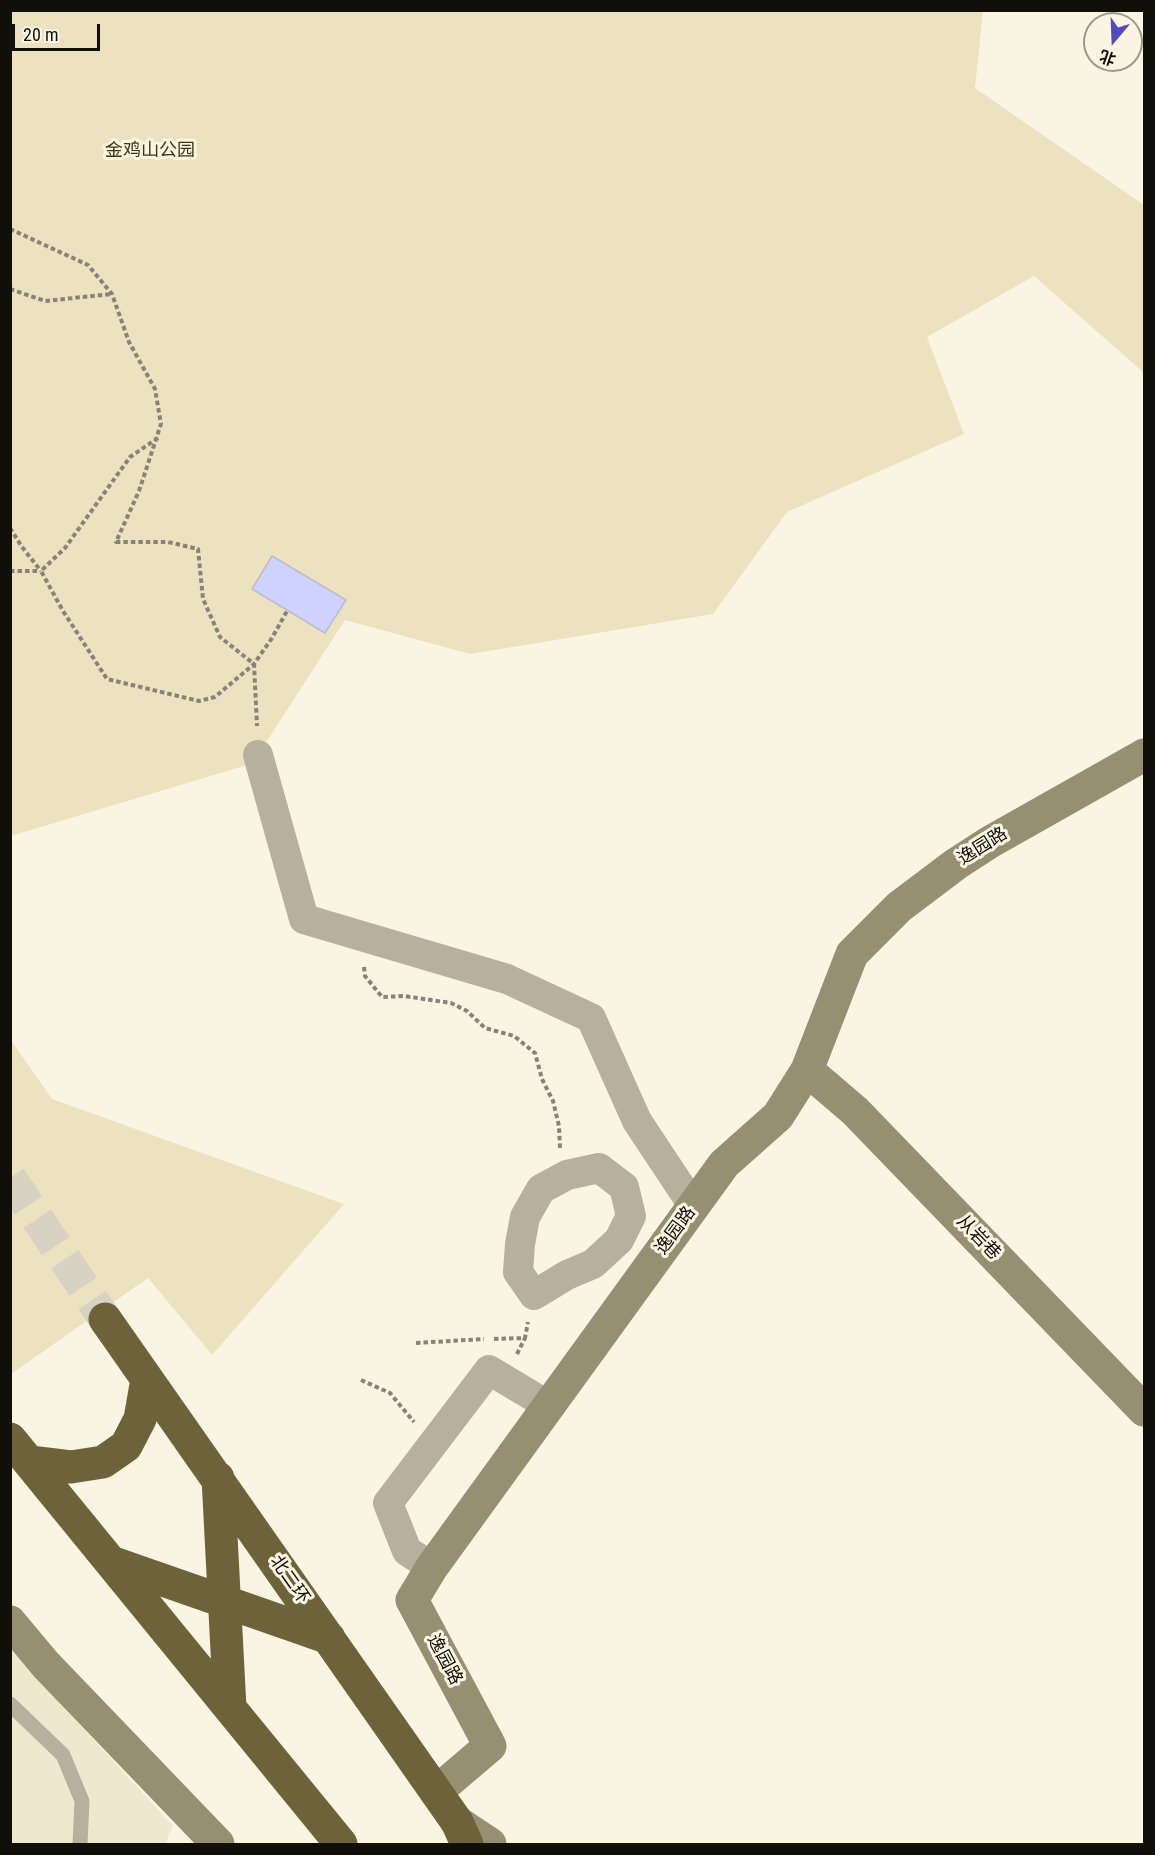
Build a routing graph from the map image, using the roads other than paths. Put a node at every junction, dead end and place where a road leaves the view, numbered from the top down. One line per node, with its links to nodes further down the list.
1 (258, 755): 5 (street)
2 (1144, 755): 3 (street, 逸园路)
3 (807, 1070): 5 (street, 逸园路); 9 (street, 从岩巷)
4 (567, 1174): 4 (street)
5 (694, 1207): 8 (street, 逸园路)
6 (105, 1319): 7 (highway, 北二环)
7 (147, 1379): 10 (highway); 11 (highway, 北二环)
8 (549, 1406): 13 (street, 逸园路); 13 (street)
9 (1144, 1410)
10 (20, 1451): 12 (highway)
11 (218, 1478): 14 (highway); 16 (highway, 北二环)
12 (111, 1562): 14 (highway); 18 (highway)
13 (432, 1567): 19 (street, 逸园路)
14 (224, 1601): 16 (highway); 18 (highway)
15 (10, 1622): 22 (street)
16 (329, 1638): 19 (highway, 北二环)
17 (10, 1704): 21 (lane)
18 (230, 1708): 23 (highway)
19 (436, 1792): 20 (highway, 北二环)
20 (462, 1833): 24 (street)
21 (80, 1845)
22 (218, 1845)
23 (341, 1845)
24 (490, 1845)

